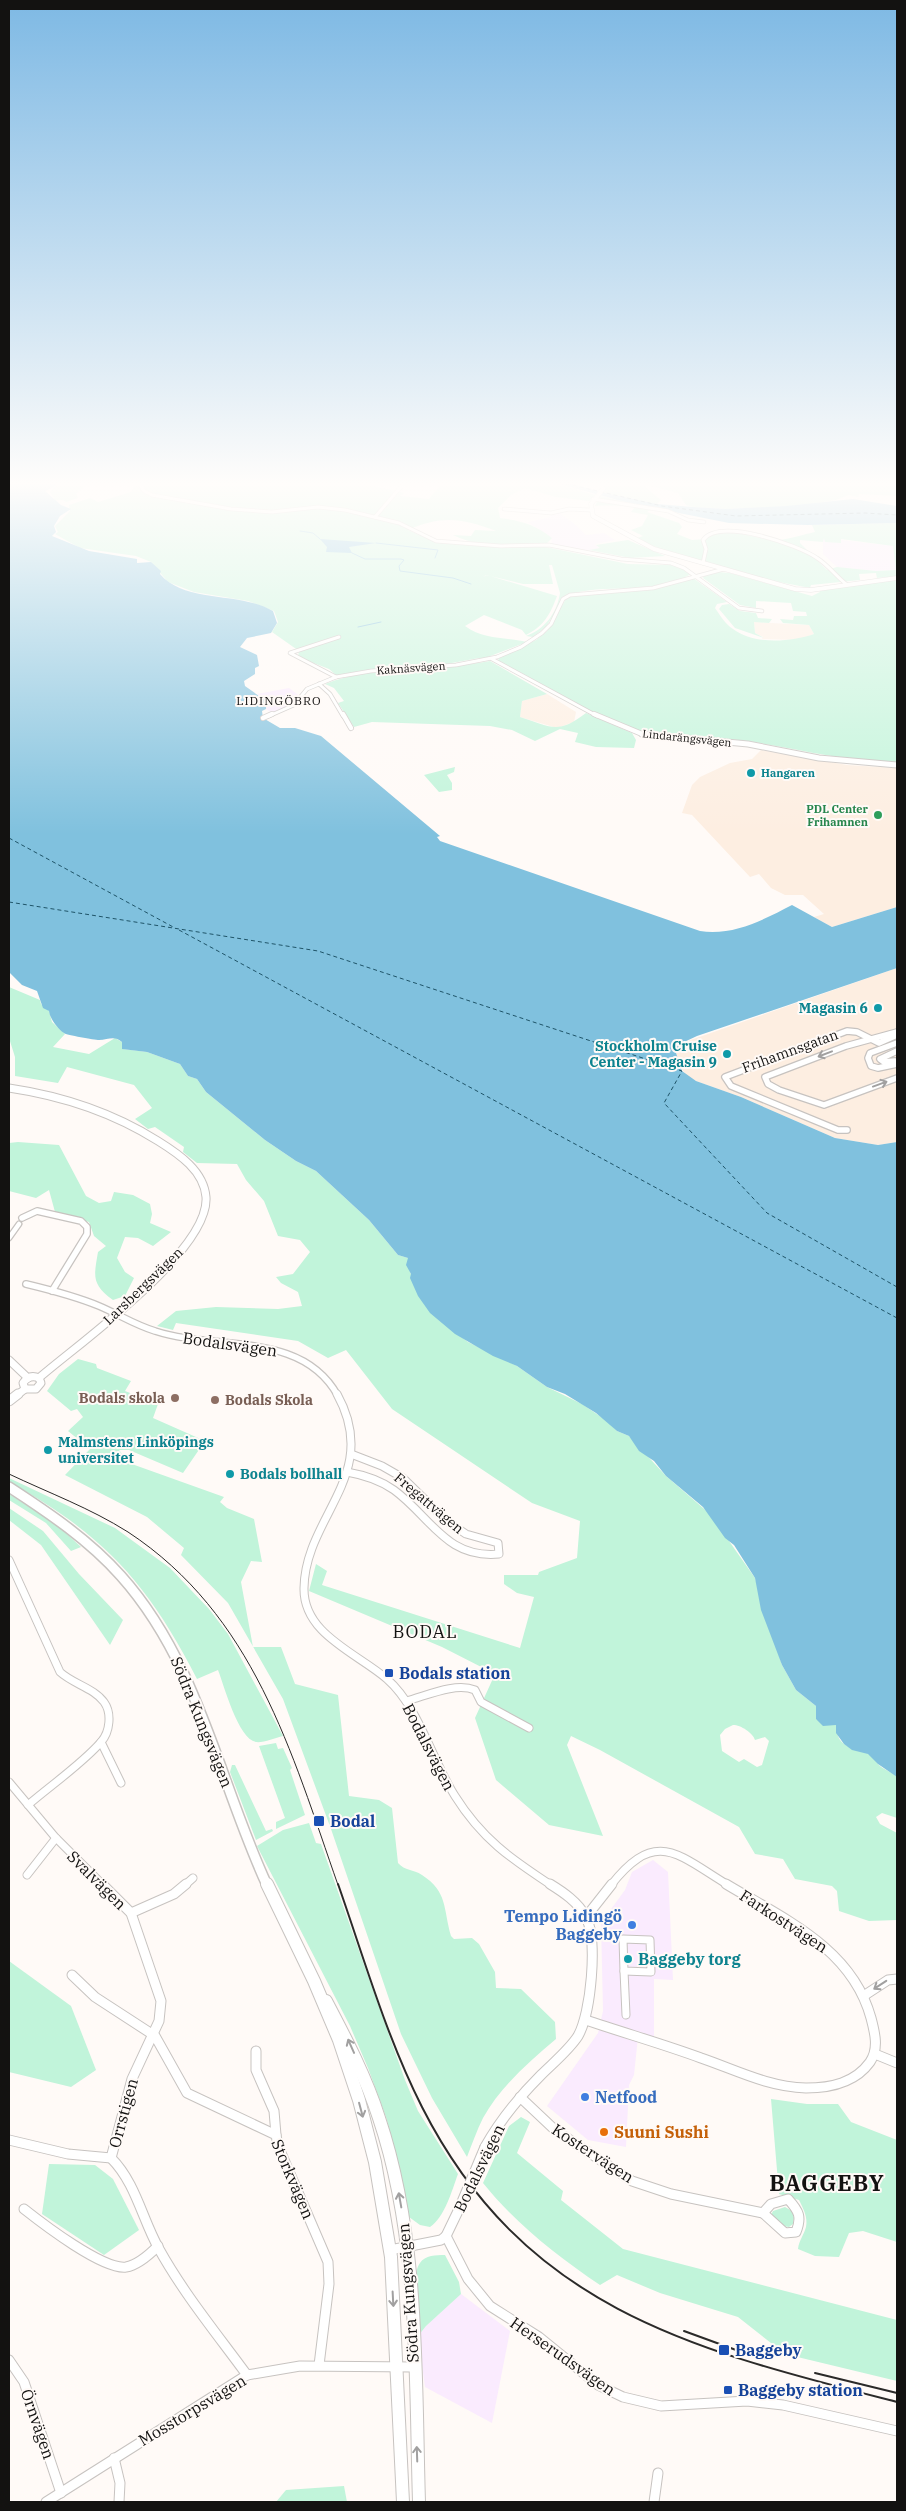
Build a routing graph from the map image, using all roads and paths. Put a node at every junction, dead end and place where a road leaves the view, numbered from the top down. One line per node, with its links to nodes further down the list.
1 (564, 599): 5 (street, Kaknäsvägen)
2 (727, 599): 3 (street)
3 (762, 611)
4 (340, 638): 6 (street)
5 (492, 659): 6 (street, Kaknäsvägen); 10 (street, Lindarängsvägen)
6 (336, 677): 7 (street, Kaknäsvägen)
7 (319, 684): 8 (street, Kaknäsvägen); 9 (street)
8 (263, 718)
9 (351, 728)
10 (642, 734): 11 (street, Lindarängsvägen)
11 (897, 765)
12 (897, 1034): 13 (street, Frihamnsgatan); 13 (street, Frihamnsgatan)
13 (872, 1039): 17 (street, Frihamnsgatan, one-way to 17); 19 (street, Frihamnsgatan)
14 (897, 1043): 16 (street)
15 (897, 1051): 16 (street)
16 (897, 1062)
17 (897, 1078)
18 (9, 1088): 24 (street, Larsbergsvägen)
19 (847, 1130)
20 (20, 1221): 21 (street); 23 (street)
21 (9, 1238)
22 (26, 1284): 23 (street, Bodalsvägen)
23 (52, 1291): 24 (street, Bodalsvägen)
24 (115, 1314): 27 (street, Larsbergsvägen); 30 (street, Bodalsvägen)
25 (9, 1360): 26 (street)
26 (28, 1378): 27 (street); 28 (street)
27 (39, 1378): 28 (street)
28 (24, 1389): 29 (street)
29 (9, 1401)
30 (351, 1454): 31 (street, Bodalsvägen); 31 (street, Fregattvägen)
31 (347, 1472): 34 (street, Bodalsvägen)
32 (9, 1487): 48 (main road, Södra Kungsvägen)
33 (9, 1560): 36 (street)
34 (406, 1701): 35 (street); 44 (street, Bodalsvägen)
35 (529, 1728)
36 (101, 1742): 38 (street); 39 (street)
37 (9, 1782): 39 (street, Svalvägen)
38 (121, 1783)
39 (28, 1805): 40 (street, Svalvägen)
40 (56, 1838): 41 (street, Svalvägen); 43 (street, Svalvägen)
41 (27, 1875)
42 (193, 1878): 43 (street, Svalvägen)
43 (131, 1913): 52 (street, Orrstigen)
44 (586, 1917): 49 (street, Farkostvägen); 51 (street, Bodalsvägen)
45 (624, 1971): 45 (street); 50 (street)
46 (72, 1975): 52 (street, Storkvägen)
47 (897, 1979): 49 (street, one-way to 49)
48 (314, 1982): 64 (main road, Södra Kungsvägen, one-way to 48); 65 (main road, Södra Kungsvägen, one-way to 65)
49 (865, 1995): 54 (street, Farkostvägen)
50 (626, 2015)
51 (586, 2020): 54 (street); 56 (street, Bodalsvägen)
52 (155, 2036): 57 (street, Storkvägen); 59 (street, Orrstigen)
53 (256, 2050): 57 (street)
54 (875, 2054): 55 (street)
55 (897, 2063)
56 (520, 2097): 61 (street, Kostervägen); 62 (street, Bodalsvägen, bridge)
57 (276, 2135): 67 (street, Storkvägen)
58 (9, 2140): 59 (street)
59 (111, 2158): 63 (street, Orrstigen)
60 (24, 2209): 63 (street)
61 (763, 2213)
62 (446, 2236): 64 (street); 71 (street, Herserudsvägen)
63 (158, 2246): 70 (street, Orrstigen)
64 (408, 2248): 65 (street); 68 (main road, Södra Kungsvägen)
65 (390, 2250): 69 (main road, Södra Kungsvägen, one-way to 69)
66 (9, 2360): 74 (street, Örnvägen)
67 (319, 2365): 69 (street, Mosstorpsvägen); 70 (street, Mosstorpsvägen)
68 (414, 2367): 69 (street, Mosstorpsvägen); 78 (main road, Södra Kungsvägen, one-way to 68)
69 (397, 2368): 77 (main road, Södra Kungsvägen)
70 (247, 2375): 72 (street, Mosstorpsvägen)
71 (897, 2431)
72 (114, 2458): 74 (street, Mosstorpsvägen); 76 (street)
73 (658, 2473): 79 (street)
74 (61, 2493): 75 (street, Mosstorpsvägen)
75 (46, 2502)
76 (119, 2502)
77 (403, 2502)
78 (419, 2502)
79 (654, 2502)

